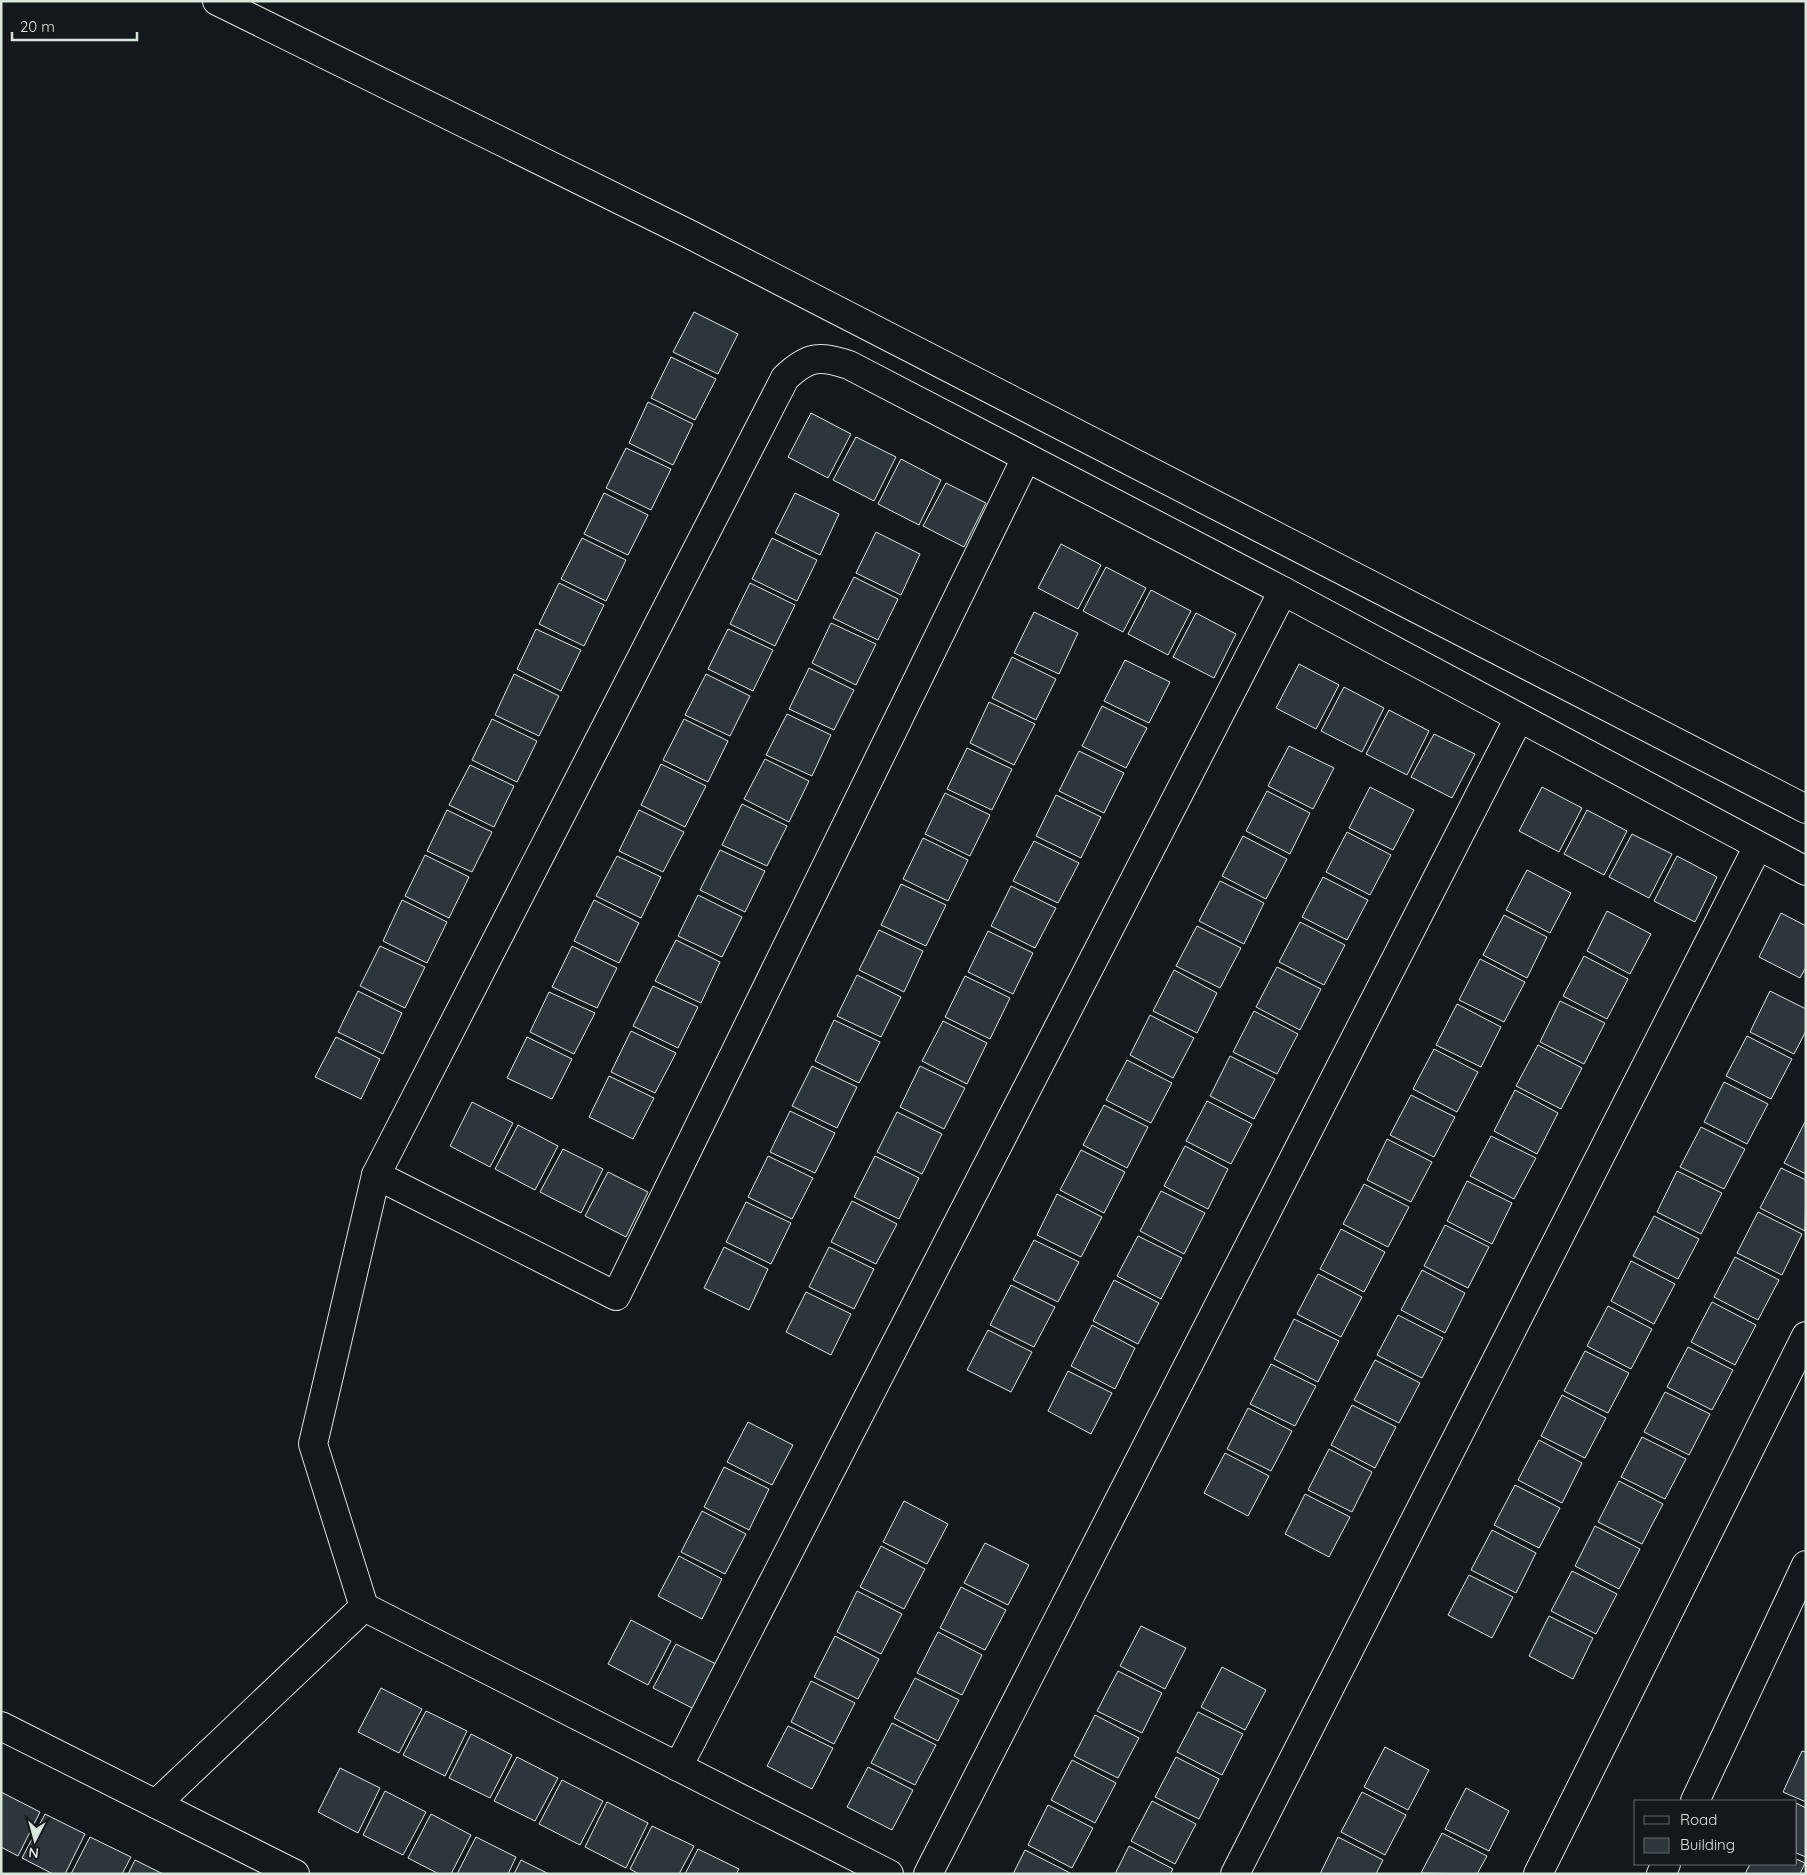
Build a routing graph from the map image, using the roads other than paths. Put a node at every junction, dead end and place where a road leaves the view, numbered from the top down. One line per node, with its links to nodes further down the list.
1 (217, 1): 5 (street)
2 (1026, 458): 3 (street); 8 (street); 8 (street)
3 (1283, 591): 4 (street); 13 (street)
4 (1519, 718): 6 (street); 18 (street)
5 (1806, 809)
6 (1758, 846): 7 (street); 19 (street)
7 (1806, 871)
8 (376, 1175): 11 (street)
9 (1806, 1336): 20 (street)
10 (1806, 1565): 14 (street)
11 (364, 1607): 13 (street); 15 (street)
12 (1, 1726): 15 (street)
13 (678, 1767): 17 (street)
14 (1695, 1800)
15 (156, 1804): 16 (street)
16 (295, 1874)
17 (889, 1874)
18 (928, 1874)
19 (1235, 1874)
20 (1538, 1874)

